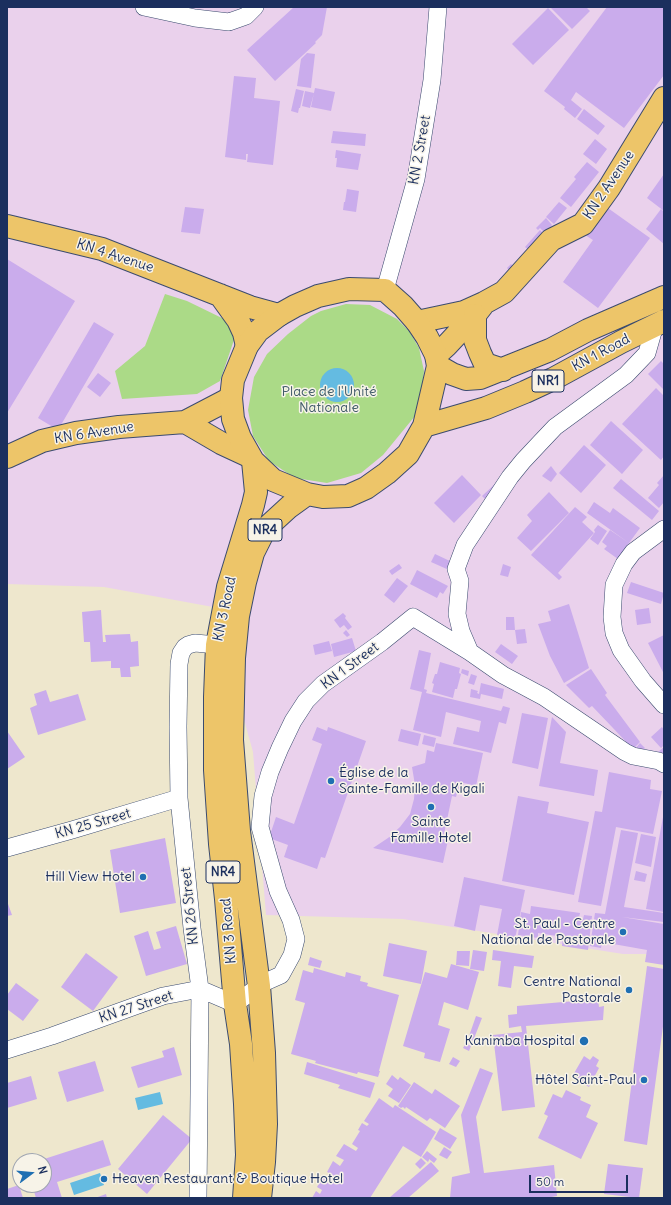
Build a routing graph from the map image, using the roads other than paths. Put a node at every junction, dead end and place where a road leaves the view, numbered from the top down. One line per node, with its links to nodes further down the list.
1 (144, 7): 2 (street)
2 (255, 7)
3 (438, 7): 6 (street, KN 2 Street)
4 (664, 98): 9 (main road, KN 2 Avenue)
5 (7, 226): 7 (main road, KN 4 Avenue)
6 (385, 290): 10 (main road); 11 (main road)
7 (220, 295): 10 (main road, KN 4 Avenue); 13 (main road)
8 (664, 297): 15 (main road, KN 1 Road / NR1)
9 (480, 309): 11 (main road, KN 2 Avenue); 14 (main road, KN 2 Avenue); 15 (main road)
10 (279, 315): 13 (main road)
11 (417, 322): 14 (main road)
12 (659, 323): 18 (main road, KN 1 Road / NR1); 24 (street)
13 (247, 346): 16 (main road)
14 (437, 361): 15 (main road, KN 1 Road / NR1); 18 (main road)
15 (503, 370)
16 (231, 398): 17 (main road, KN 6 Avenue); 20 (main road)
17 (185, 422): 19 (main road, KN 6 Avenue); 20 (main road)
18 (424, 426): 21 (main road)
19 (7, 457)
20 (252, 458): 21 (main road); 23 (main road, KN 3 Road / NR4)
21 (306, 494): 29 (main road, KN 3 Road / NR4)
22 (664, 529): 25 (street)
23 (216, 645): 27 (street, KN 26 Street); 31 (main road, KN 3 Road / NR4)
24 (470, 652): 26 (street, KN 1 Street); 29 (street, KN 1 Street)
25 (664, 704)
26 (664, 764)
27 (179, 798): 28 (street, KN 25 Street); 30 (street, KN 26 Street)
28 (7, 848)
29 (259, 986): 31 (street); 35 (main road, KN 3 Road / NR4)
30 (200, 989): 31 (street); 32 (street, KN 27 Street); 33 (street, KN 26 Street)
31 (235, 1004): 34 (main road, KN 3 Road / NR4)
32 (7, 1050)
33 (198, 1198)
34 (244, 1198)
35 (260, 1198)

